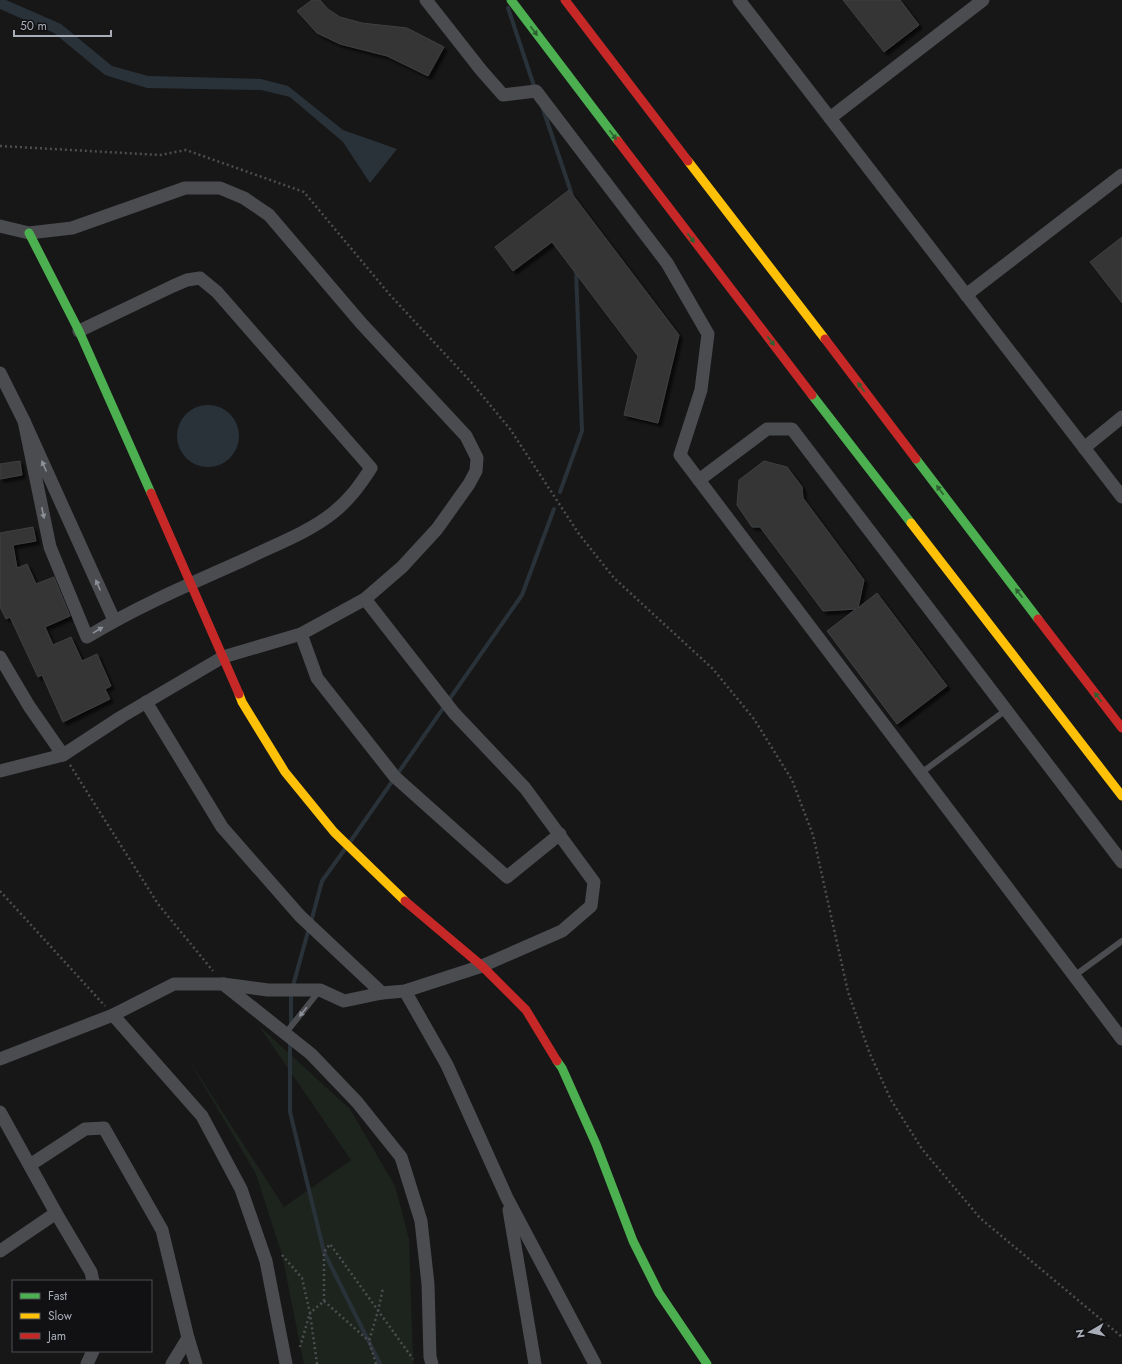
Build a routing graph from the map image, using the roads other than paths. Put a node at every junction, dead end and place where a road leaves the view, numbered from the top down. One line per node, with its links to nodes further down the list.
1 (426, 0): 16 (street)
2 (511, 0): 30 (main road, one-way to 30)
3 (565, 0): 26 (main road, one-way to 3)
4 (739, 0): 6 (street)
5 (983, 0): 6 (street)
6 (830, 118): 10 (street)
7 (1122, 176): 10 (street)
8 (0, 226): 9 (street)
9 (29, 233): 11 (main road); 19 (street)
10 (966, 295): 15 (street)
11 (79, 332): 18 (main road); 18 (street)
12 (0, 373): 14 (street)
13 (1122, 417): 15 (street)
14 (24, 421): 20 (street, one-way to 14); 20 (street, one-way to 20)
15 (1084, 448): 17 (street)
16 (699, 480): 25 (street); 29 (street)
17 (1122, 497)
18 (191, 583): 20 (street); 23 (main road)
19 (365, 599): 21 (street); 31 (street)
20 (114, 620)
21 (301, 634): 23 (street); 31 (street)
22 (0, 657): 27 (street)
23 (223, 657): 24 (street); 34 (main road)
24 (146, 702): 27 (street); 39 (street)
25 (1006, 710): 29 (lane); 32 (street)
26 (1122, 728)
27 (64, 755): 28 (street)
28 (0, 771)
29 (921, 773): 35 (street)
30 (1122, 796)
31 (560, 834): 34 (street)
32 (1122, 862)
33 (1122, 941): 35 (lane)
34 (482, 966): 38 (street); 59 (main road)
35 (1074, 976): 42 (street)
36 (223, 984): 37 (street); 40 (street); 41 (street)
37 (320, 990): 39 (street); 41 (lane, one-way to 41)
38 (406, 991): 39 (street); 46 (street)
39 (382, 993)
40 (113, 1015): 43 (street); 55 (street)
41 (285, 1034): 56 (street)
42 (1122, 1039)
43 (0, 1059)
44 (0, 1112): 45 (street)
45 (30, 1165): 47 (street); 50 (street)
46 (506, 1198): 57 (street); 58 (street)
47 (56, 1213): 48 (street); 49 (street)
48 (0, 1251)
49 (92, 1280)
50 (188, 1338): 53 (street); 54 (street)
51 (93, 1352): 52 (street)
52 (87, 1364)
53 (172, 1364)
54 (196, 1364)
55 (286, 1364)
56 (432, 1364)
57 (535, 1364)
58 (595, 1364)
59 (708, 1364)

